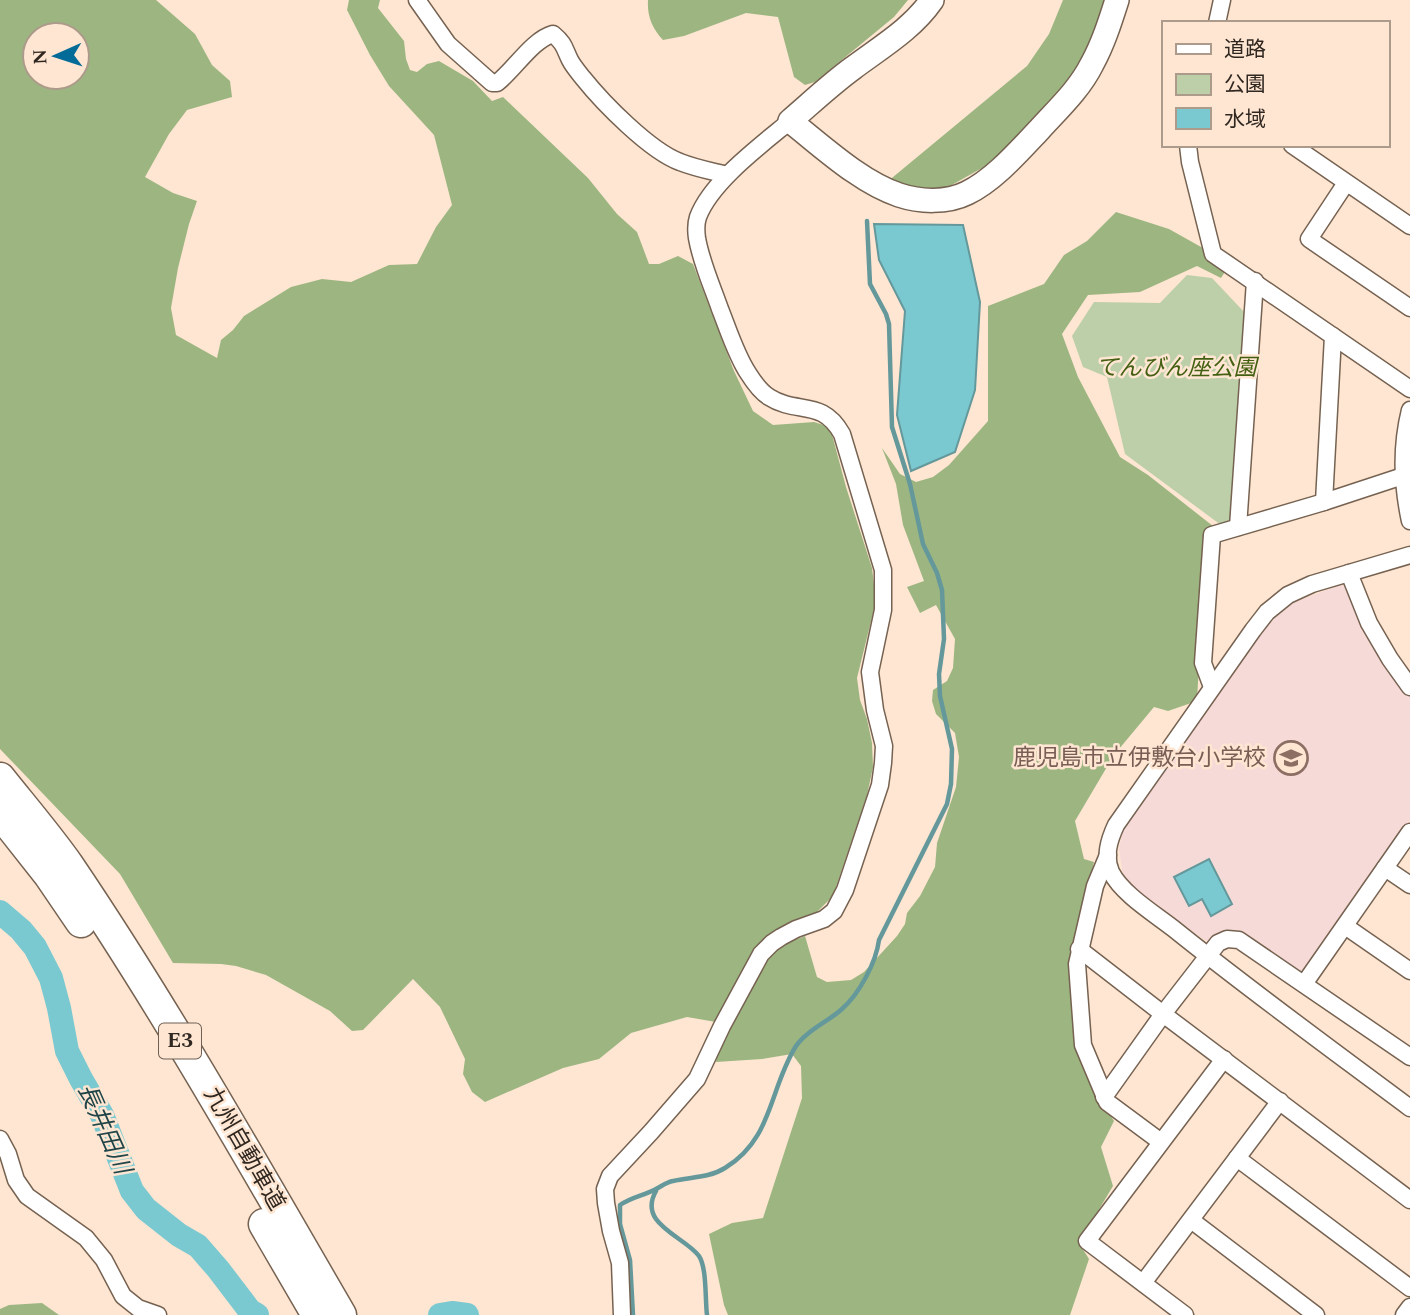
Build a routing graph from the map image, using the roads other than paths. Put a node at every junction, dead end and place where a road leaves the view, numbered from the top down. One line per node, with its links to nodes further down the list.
1 (417, 0): 9 (street)
2 (932, 0): 6 (street)
3 (1117, 0): 6 (street)
4 (1222, 0): 5 (street)
5 (1217, 21)
6 (790, 121): 9 (street)
7 (1188, 147): 12 (street)
8 (1295, 147): 10 (street)
9 (727, 175): 53 (street)
10 (1346, 183): 11 (street); 13 (street)
11 (1410, 226)
12 (1255, 281): 14 (street); 20 (street)
13 (1410, 308)
14 (1333, 336): 15 (street); 18 (street)
15 (1410, 388)
16 (1410, 410): 17 (street)
17 (1403, 476): 18 (street); 19 (street)
18 (1324, 502): 20 (street)
19 (1410, 521)
20 (1238, 527): 23 (street)
21 (1410, 555): 22 (street)
22 (1349, 573): 23 (street); 24 (street)
23 (1212, 687): 28 (street)
24 (1410, 687)
25 (0, 778): 52 (highway, 九州自動車道 / E3)
26 (0, 813): 51 (highway, 九州自動車道 / E3)
27 (1410, 832): 29 (street)
28 (1108, 855): 32 (street); 33 (street)
29 (1385, 868): 30 (street); 31 (street)
30 (1410, 885)
31 (1345, 926): 34 (street); 35 (street)
32 (1079, 949): 36 (street); 39 (street)
33 (1208, 956): 35 (street); 36 (street); 41 (street)
34 (1410, 971)
35 (1304, 984): 37 (street)
36 (1163, 1014): 38 (street); 39 (street)
37 (1410, 1057)
38 (1224, 1059): 40 (street); 43 (street)
39 (1104, 1097): 43 (street)
40 (1280, 1101): 44 (street); 45 (street)
41 (1410, 1108)
42 (0, 1139): 50 (street)
43 (1161, 1142): 47 (street)
44 (1237, 1158): 46 (street); 48 (street)
45 (1410, 1200)
46 (1191, 1220): 47 (street); 55 (street)
47 (1143, 1283): 54 (street)
48 (1410, 1288)
49 (1410, 1307): 56 (street)
50 (158, 1315)
51 (317, 1315)
52 (341, 1315)
53 (622, 1315)
54 (1185, 1315)
55 (1316, 1315)
56 (1404, 1315)

